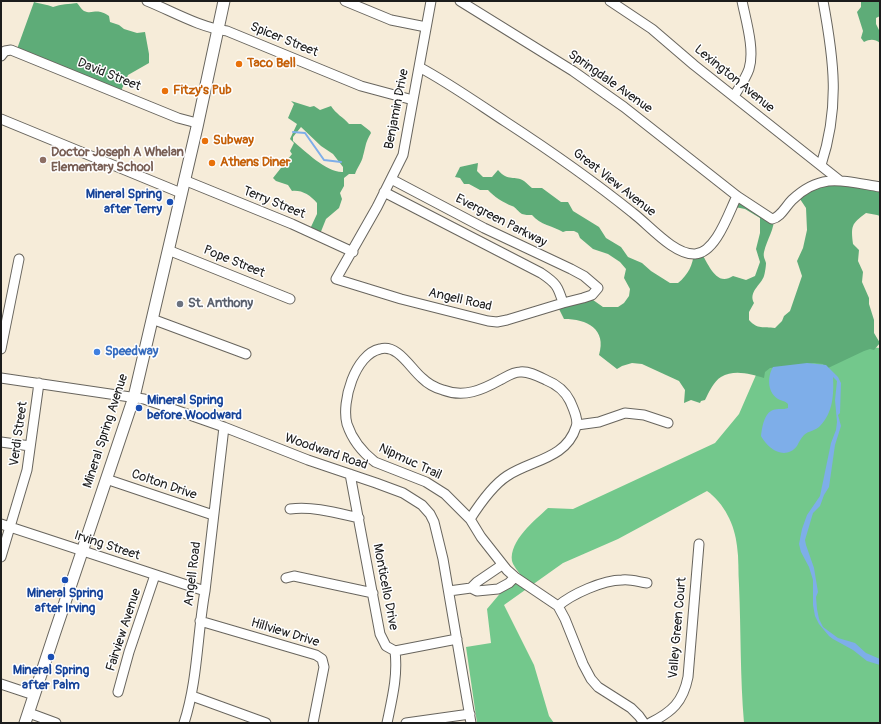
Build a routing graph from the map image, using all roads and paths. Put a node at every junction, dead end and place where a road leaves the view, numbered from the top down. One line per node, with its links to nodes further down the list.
1 (147, 1): 10 (street, Spicer Street)
2 (224, 1): 10 (main road, Mineral Spring Avenue)
3 (344, 1): 9 (street)
4 (431, 1): 9 (street, Benjamin Drive)
5 (460, 1): 24 (street, Springdale Avenue)
6 (610, 1): 13 (street, Lexington Avenue)
7 (742, 1): 13 (street)
8 (823, 1): 17 (street)
9 (426, 27): 12 (street, Benjamin Drive)
10 (218, 30): 14 (street, Spicer Street); 16 (main road, Mineral Spring Avenue)
11 (1, 56): 16 (street, David Street)
12 (419, 67): 14 (street, Benjamin Drive); 24 (street, Great View Avenue)
13 (734, 96): 17 (street, Lexington Avenue)
14 (413, 100): 18 (street, Benjamin Drive)
15 (1, 119): 23 (street)
16 (197, 123): 19 (main road, Mineral Spring Avenue)
17 (821, 165): 20 (street, Lexington Avenue)
18 (391, 179): 22 (street, Benjamin Drive); 29 (street, Evergreen Parkway)
19 (184, 180): 23 (main road, Mineral Spring Avenue); 26 (street, Terry Street)
20 (839, 180): 21 (street); 24 (street)
21 (880, 187)
22 (384, 192): 26 (street, Benjamin Drive); 31 (street)
23 (181, 193): 25 (main road, Mineral Spring Avenue)
24 (736, 196)
25 (168, 250): 30 (street, Pope Street); 32 (main road, Mineral Spring Avenue)
26 (353, 252): 28 (street, Benjamin Drive)
27 (19, 259): 33 (street)
28 (336, 279): 31 (street, Angell Road)
29 (598, 288): 31 (street, Angell Road)
30 (290, 299)
31 (563, 303)
32 (152, 318): 34 (street); 37 (main road, Mineral Spring Avenue)
33 (1, 348)
34 (246, 354)
35 (1, 378): 36 (street, Woodward Road)
36 (39, 383): 37 (street, Woodward Road); 42 (street, Verdi Street)
37 (132, 397): 40 (street, Woodward Road); 44 (main road, Mineral Spring Avenue)
38 (668, 424): 39 (street)
39 (577, 425): 48 (street); 48 (street, Nipmuc Trail)
40 (224, 427): 43 (street, Woodward Road); 46 (street, Angell Road)
41 (1, 442): 42 (street)
42 (30, 446): 50 (street, Verdi Street)
43 (350, 474): 47 (street, Monticello Drive); 61 (street, Woodward Road)
44 (106, 479): 46 (street, Colton Drive); 52 (main road, Mineral Spring Avenue)
45 (290, 509): 47 (street)
46 (213, 515): 60 (street, Angell Road)
47 (359, 518): 62 (street, Monticello Drive)
48 (470, 519): 54 (street, Nipmuc Trail)
49 (1, 524): 50 (street, Irving Street)
50 (10, 527): 52 (street, Irving Street); 53 (street, Verdi Street)
51 (699, 544): 81 (street, Valley Green Court)
52 (82, 551): 55 (street, Irving Street); 69 (main road, Mineral Spring Avenue)
53 (1, 557)
54 (502, 565): 56 (street, Nipmuc Trail); 59 (street)
55 (155, 575): 60 (street, Irving Street); 68 (street, Fairview Avenue)
56 (515, 577): 59 (street); 63 (street, Nipmuc Trail)
57 (286, 578): 62 (street)
58 (647, 583): 63 (street)
59 (471, 588): 61 (street)
60 (205, 591): 64 (street, Angell Road)
61 (448, 591): 65 (street, Woodward Road)
62 (373, 593): 66 (street, Monticello Drive)
63 (558, 606): 80 (street, Nipmuc Trail)
64 (200, 621): 70 (street, Angell Road); 76 (street, Hillview Drive)
65 (457, 639): 66 (street); 71 (street, Woodward Road)
66 (395, 652): 77 (street)
67 (1, 684): 69 (street)
68 (118, 692)
69 (34, 695): 72 (main road, Mineral Spring Avenue)
70 (192, 696): 74 (street, Angell Road); 75 (street)
71 (470, 714): 78 (street); 79 (street, Woodward Road)
72 (27, 718): 73 (street)
73 (56, 723)
74 (184, 723)
75 (266, 723)
76 (313, 723)
77 (387, 723)
78 (406, 723)
79 (471, 723)
80 (644, 723)
81 (650, 723)

